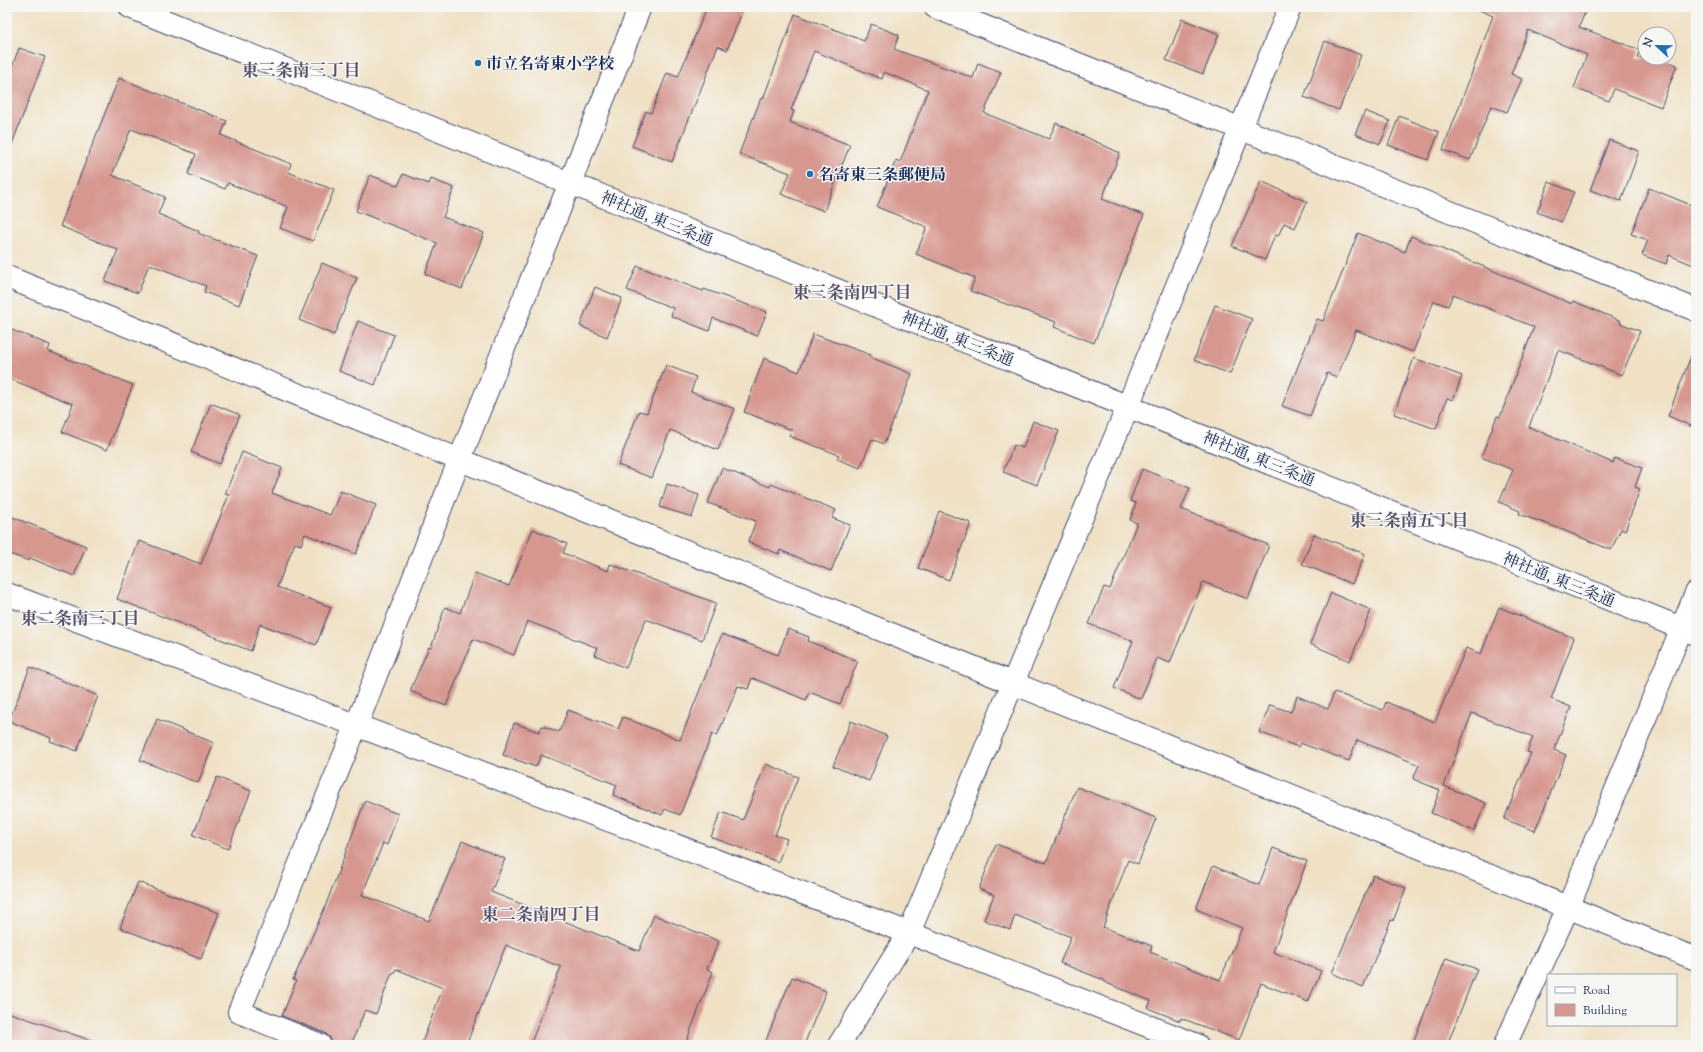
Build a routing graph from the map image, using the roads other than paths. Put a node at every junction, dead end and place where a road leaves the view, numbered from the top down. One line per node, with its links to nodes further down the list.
1 (130, 7): 6 (street, 神社通, 東三条通)
2 (640, 7): 6 (street)
3 (935, 7): 5 (street)
4 (1290, 7): 5 (street)
5 (1240, 129): 8 (street); 9 (street)
6 (570, 183): 9 (street, 神社通, 東三条通); 10 (street)
7 (7, 277): 10 (street)
8 (1696, 310)
9 (1128, 406): 13 (street, 神社通, 東三条通); 14 (street)
10 (459, 461): 14 (street); 15 (street)
11 (1696, 593): 13 (street)
12 (7, 594): 15 (street)
13 (1689, 631): 16 (street)
14 (1012, 683): 16 (street); 17 (street)
15 (357, 724): 17 (street); 19 (street)
16 (1568, 908): 18 (street); 22 (street)
17 (909, 933): 20 (street); 21 (street)
18 (1696, 959)
19 (320, 1045)
20 (839, 1045)
21 (1197, 1045)
22 (1505, 1045)

